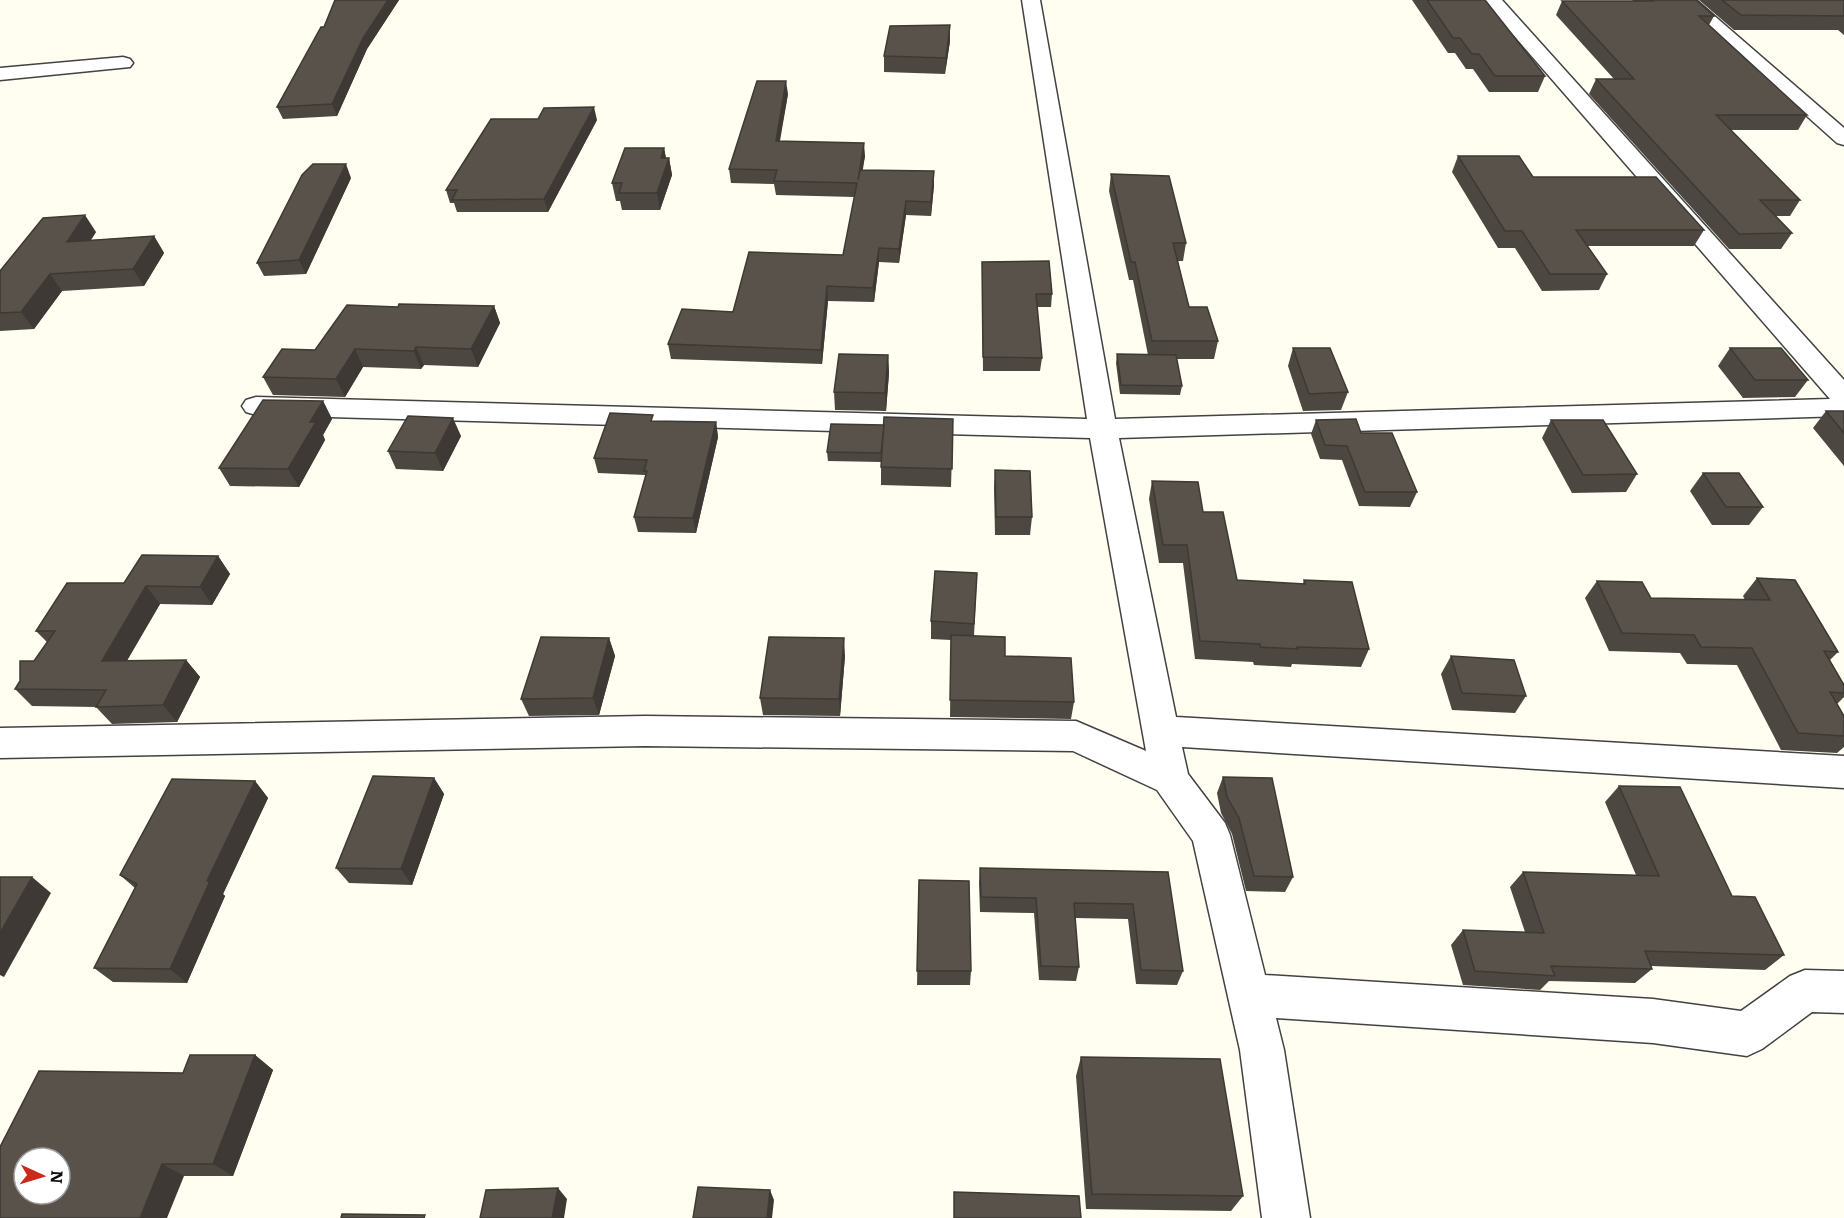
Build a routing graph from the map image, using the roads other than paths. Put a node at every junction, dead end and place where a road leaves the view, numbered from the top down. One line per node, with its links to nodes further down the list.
1 (1031, 0): 10 (street)
2 (1492, 0): 7 (street)
3 (1686, 0): 6 (street)
4 (123, 63): 5 (street)
5 (0, 74)
6 (1844, 139)
7 (1844, 397)
8 (256, 406): 10 (street)
9 (1844, 407): 10 (street)
10 (1103, 429): 11 (street)
11 (1162, 731): 13 (street); 14 (street)
12 (0, 743): 14 (street)
13 (1844, 772)
14 (1170, 779): 16 (street)
15 (1844, 992): 16 (street)
16 (1249, 995): 17 (street)
17 (1286, 1218)

